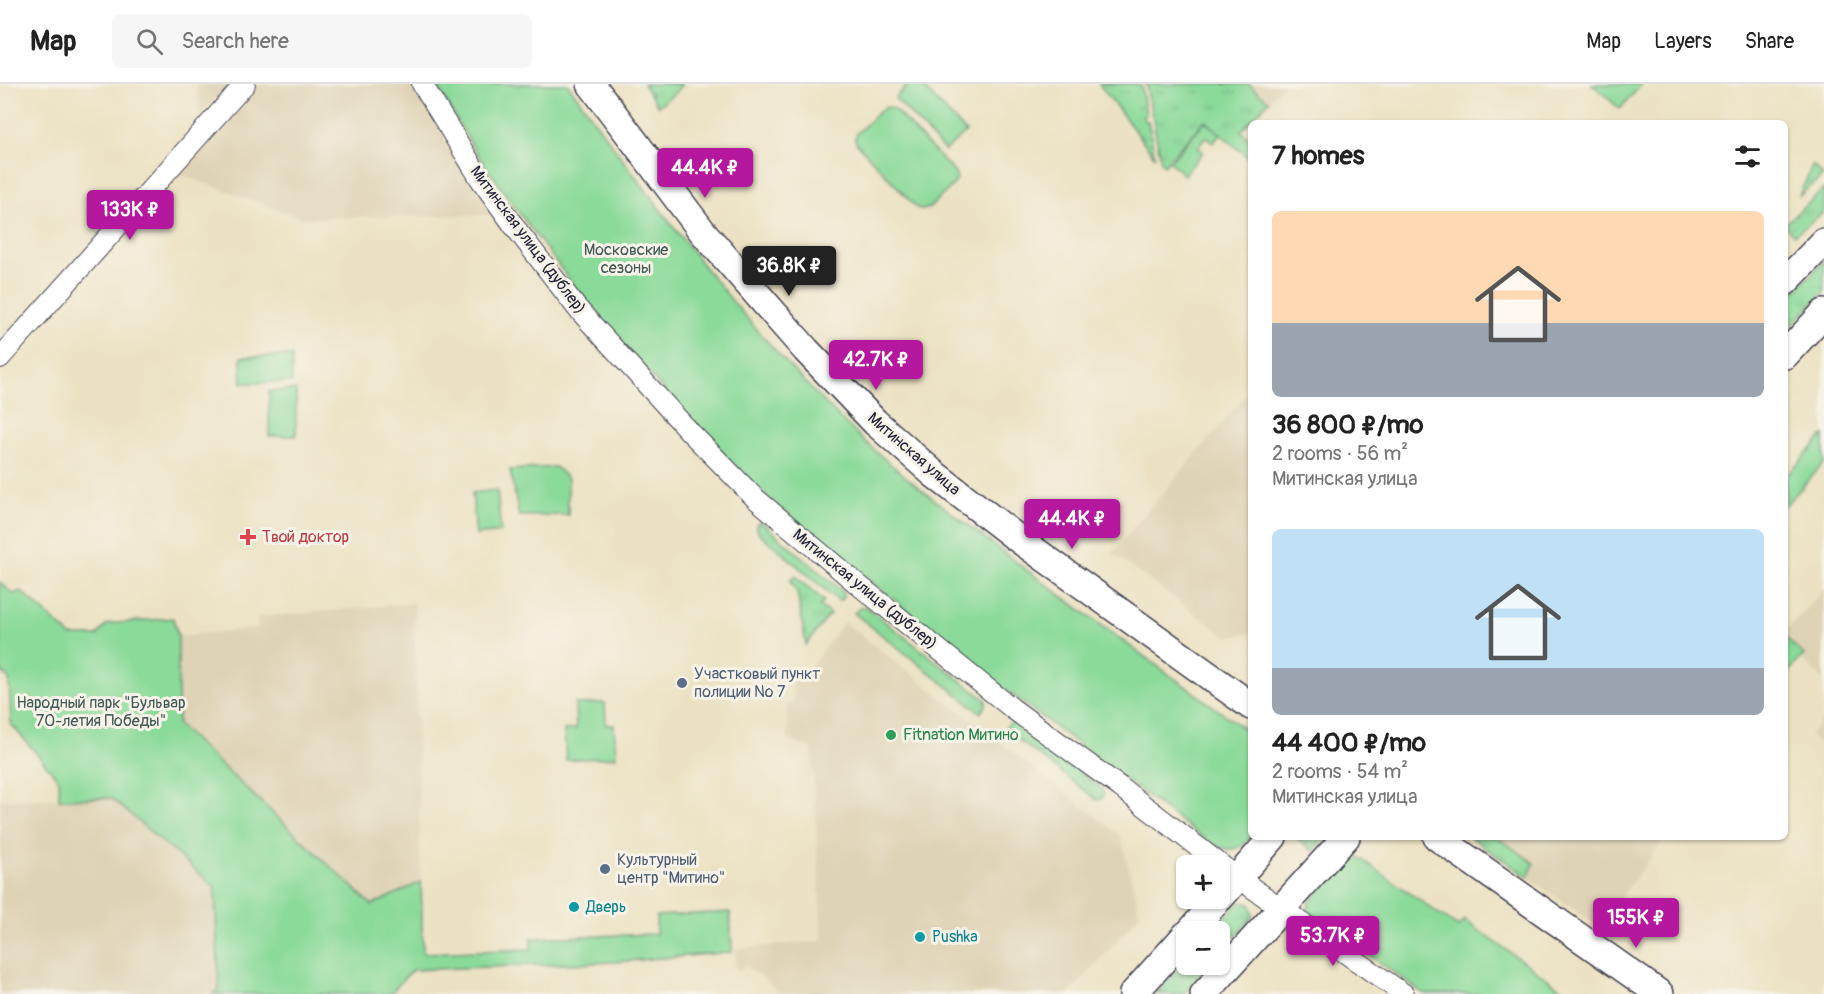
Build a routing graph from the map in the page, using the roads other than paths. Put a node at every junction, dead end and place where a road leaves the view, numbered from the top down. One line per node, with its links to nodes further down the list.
1 (245, 84): 8 (street)
2 (422, 84): 13 (street, Митинская улица (дублер))
3 (591, 84): 9 (main road, Митинская улица)
4 (1824, 242): 5 (main road)
5 (1788, 279)
6 (1824, 313): 7 (main road)
7 (1788, 352)
8 (0, 358)
9 (1248, 704)
10 (1271, 840): 13 (main road)
11 (1343, 840): 16 (main road)
12 (1441, 840): 22 (main road)
13 (1238, 878): 14 (main road); 16 (street, Митинская улица (дублер))
14 (1230, 886)
15 (1210, 909): 17 (main road)
16 (1283, 909): 20 (main road); 21 (street, Митинская улица (дублер))
17 (1199, 921)
18 (1176, 946): 19 (main road)
19 (1133, 994)
20 (1204, 994)
21 (1404, 994)
22 (1660, 994)

